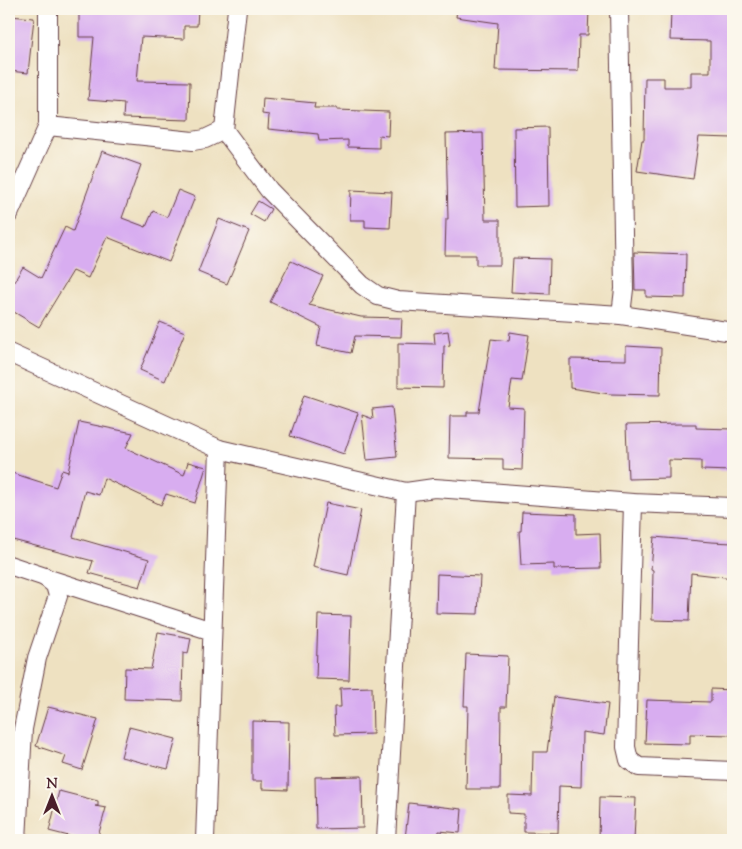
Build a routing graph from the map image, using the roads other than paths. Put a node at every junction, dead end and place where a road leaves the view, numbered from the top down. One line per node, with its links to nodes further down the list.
1 (48, 9): 4 (street)
2 (237, 9): 5 (street)
3 (619, 9): 7 (street)
4 (48, 126): 5 (street); 6 (street)
5 (224, 130): 7 (street)
6 (9, 214)
7 (621, 315): 8 (street)
8 (733, 332)
9 (9, 353): 10 (street)
10 (218, 450): 11 (street); 16 (street)
11 (406, 492): 12 (street); 21 (street)
12 (633, 503): 13 (street); 18 (street)
13 (733, 507)
14 (9, 565): 15 (street)
15 (44, 577): 16 (street); 17 (street)
16 (212, 631): 20 (street)
17 (16, 726): 19 (street)
18 (733, 772)
19 (17, 840)
20 (205, 840)
21 (386, 840)

